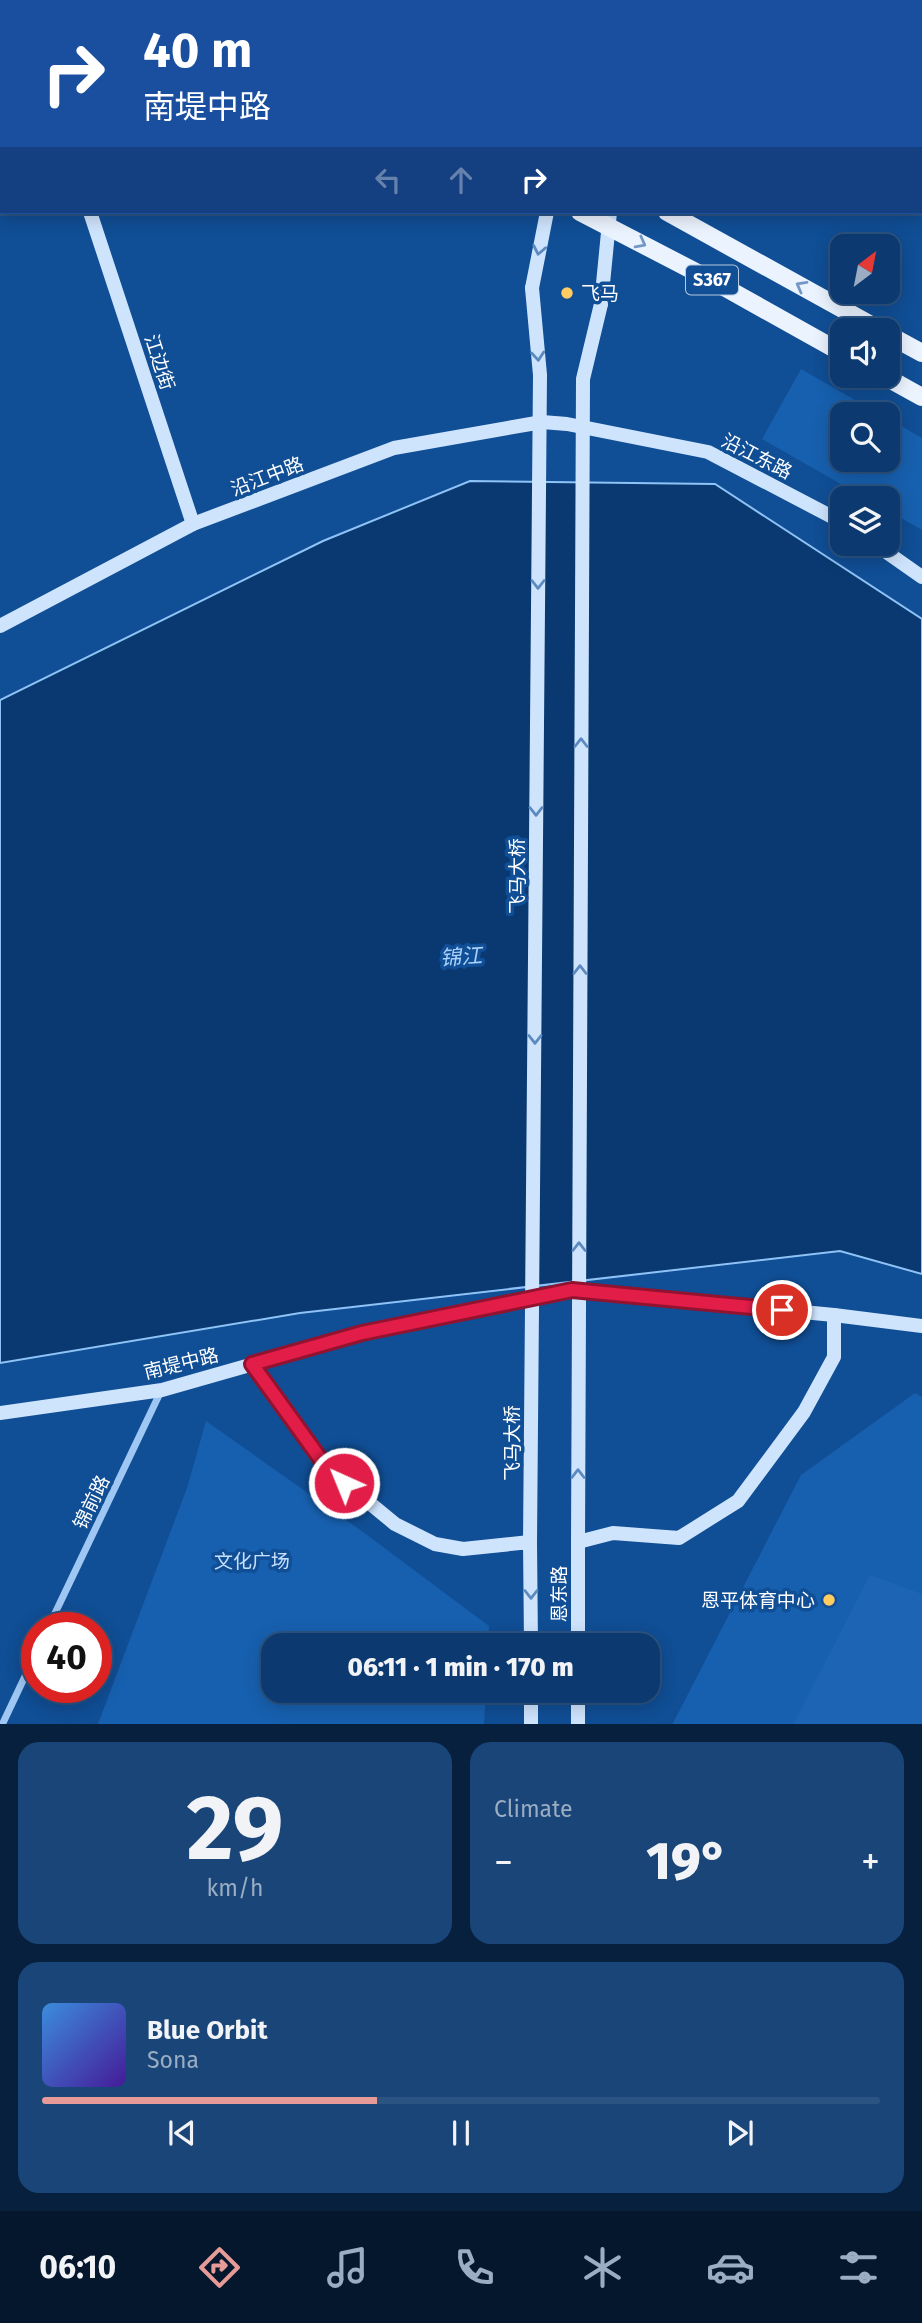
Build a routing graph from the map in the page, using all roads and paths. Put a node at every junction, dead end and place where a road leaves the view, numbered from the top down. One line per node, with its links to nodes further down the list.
1 (91, 214): 14 (main road, 江边街)
2 (547, 214): 23 (main road, 飞马大桥, one-way to 23, bridge)
3 (589, 214): 5 (main road, S367)
4 (671, 214): 6 (main road, S367, one-way to 4)
5 (610, 219): 8 (main road, S367, one-way to 8); 24 (main road, one-way to 5, bridge)
6 (859, 318)
7 (900, 341): 9 (main road)
8 (830, 346)
9 (922, 353)
10 (900, 385): 11 (main road)
11 (922, 397)
12 (566, 424): 13 (main road, 沿江东路); 14 (main road, 沿江中路)
13 (830, 516)
14 (193, 524): 17 (main road, 沿江中路)
15 (892, 556): 16 (main road)
16 (922, 577)
17 (0, 626)
18 (834, 1315): 19 (main road, 南堤中路); 20 (main road, 南堤中路); 24 (main road)
19 (922, 1326)
20 (252, 1364): 21 (main road, 南堤中路); 23 (main road)
21 (162, 1390): 22 (main road, 南堤中路); 25 (street, 锦前路)
22 (0, 1413)
23 (530, 1542): 26 (main road, 飞马大桥, one-way to 26)
24 (578, 1542): 27 (main road, 恩东路)
25 (56, 1612)
26 (531, 1633)
27 (578, 1633)
28 (21, 1684): 31 (street)
29 (531, 1703): 32 (main road)
30 (578, 1703): 33 (main road)
31 (2, 1724)
32 (531, 1724)
33 (578, 1724)

